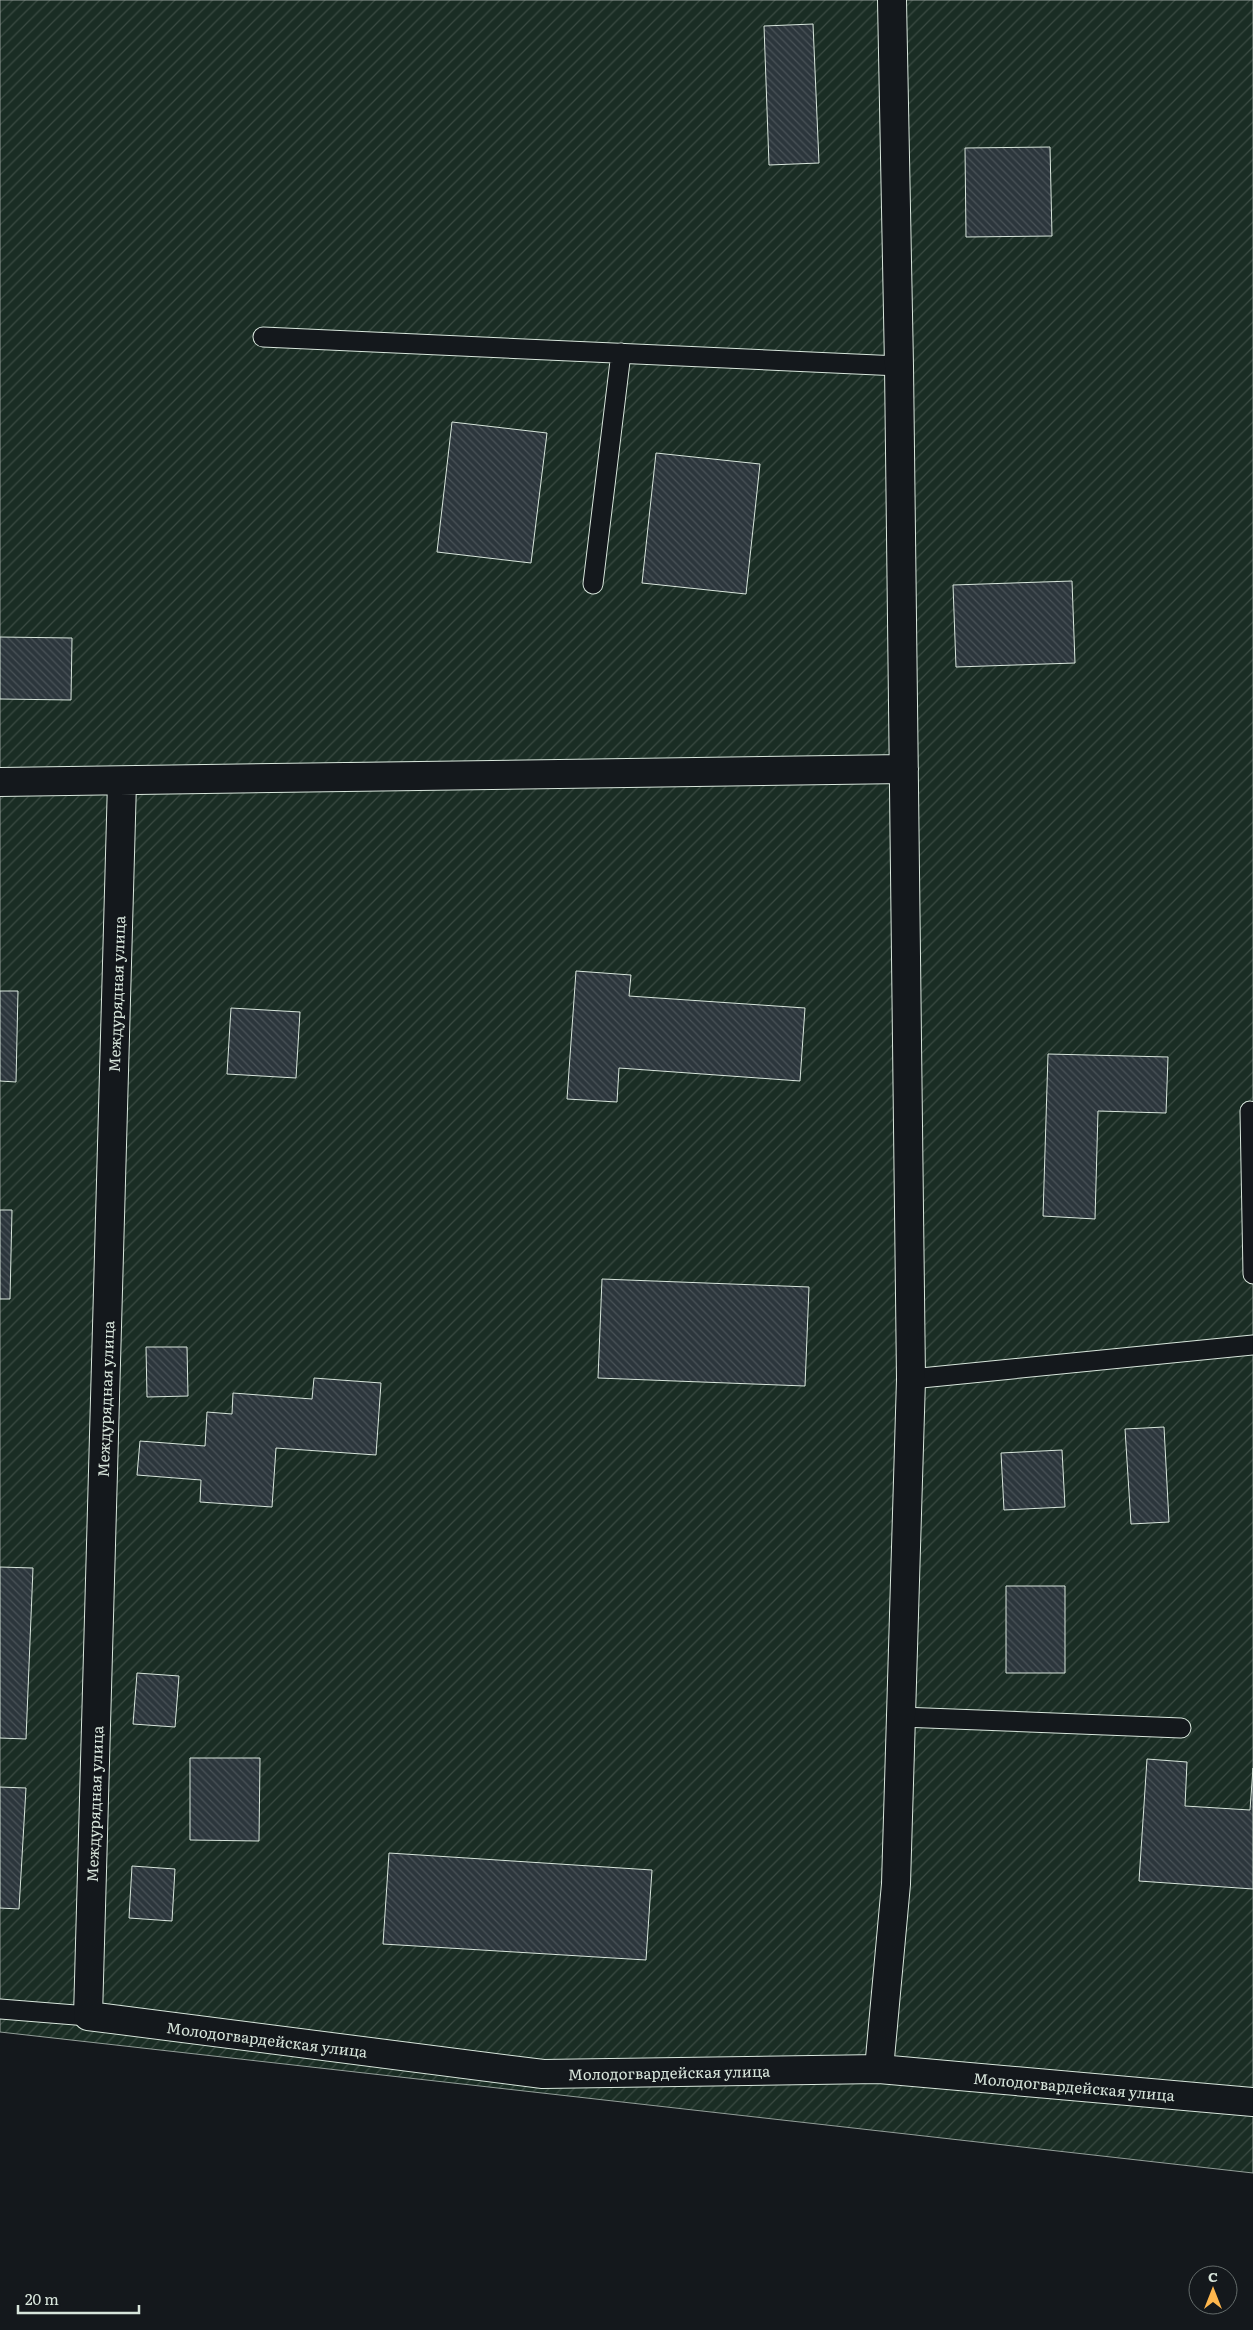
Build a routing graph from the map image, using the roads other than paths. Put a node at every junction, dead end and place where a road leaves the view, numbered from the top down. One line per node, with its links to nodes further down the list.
1 (892, 0): 4 (street)
2 (263, 337): 3 (lane)
3 (621, 353): 4 (lane); 5 (lane)
4 (899, 366): 6 (street)
5 (593, 584)
6 (904, 769): 8 (street); 12 (street)
7 (0, 782): 8 (street)
8 (122, 782): 16 (street, Междурядная улица)
9 (1250, 1111): 10 (lane)
10 (1253, 1274)
11 (1253, 1345): 12 (lane)
12 (911, 1379): 13 (street)
13 (901, 1717): 14 (lane); 17 (street)
14 (1181, 1728)
15 (0, 2009): 16 (lane)
16 (88, 2016): 17 (street, Молодогвардейская улица)
17 (880, 2069): 18 (street, Молодогвардейская улица)
18 (1253, 2102)

